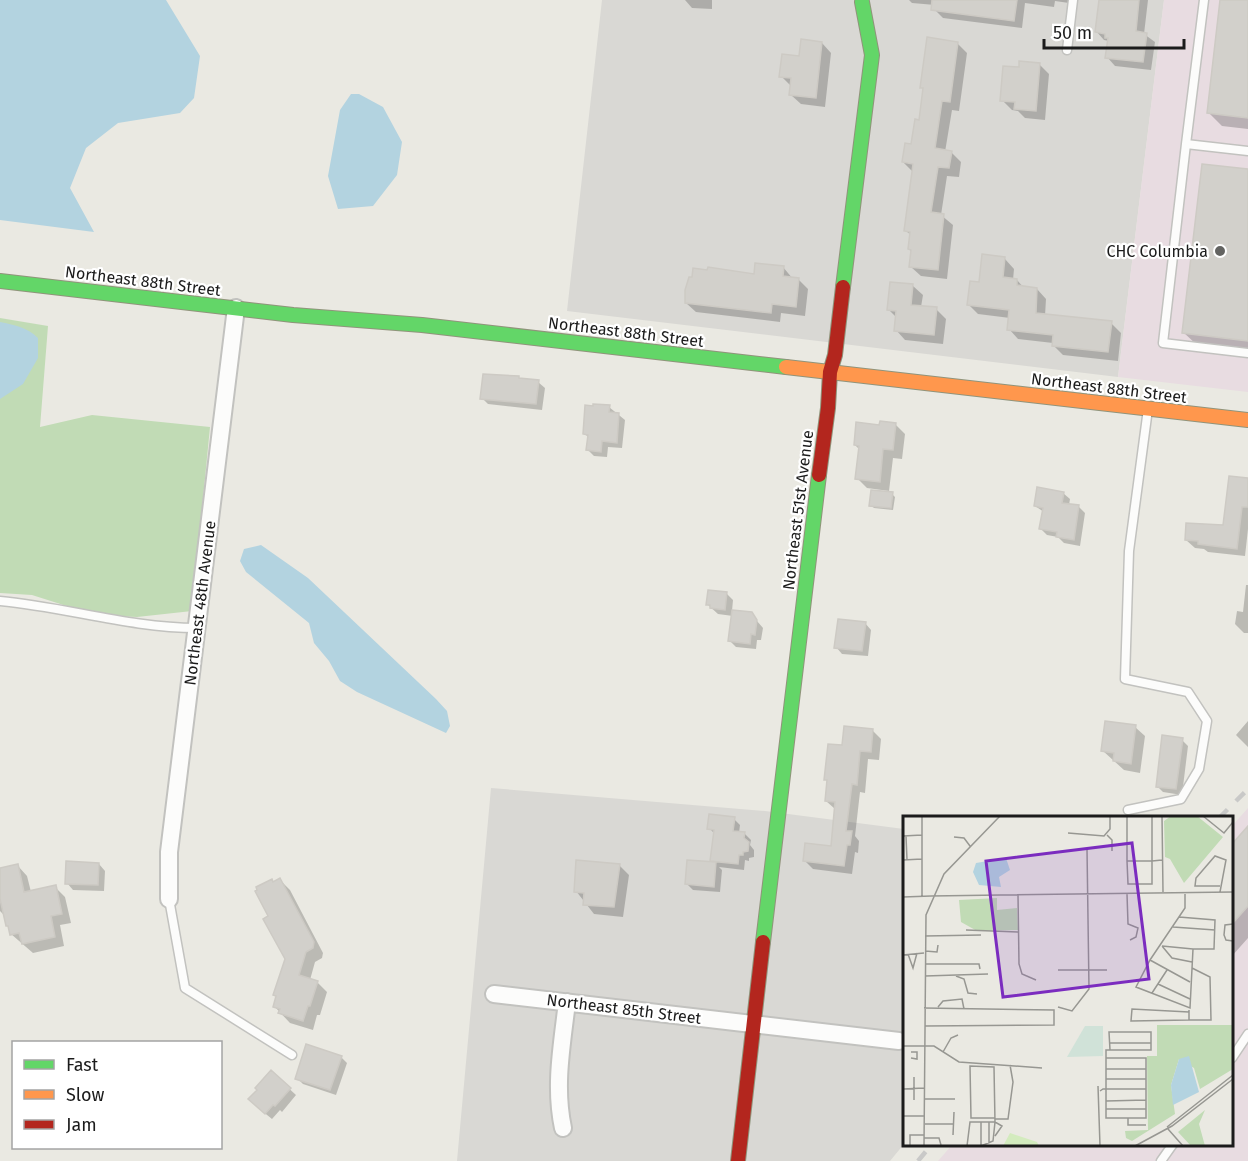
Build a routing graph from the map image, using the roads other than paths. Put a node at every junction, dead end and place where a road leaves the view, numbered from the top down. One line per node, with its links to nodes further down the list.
1 (1073, 0): 4 (lane)
2 (1204, 0): 5 (lane)
3 (862, 2): 10 (main road, Northeast 51st Avenue)
4 (1067, 50)
5 (1186, 144): 6 (lane); 9 (lane)
6 (1248, 151)
7 (0, 281): 8 (main road, Northeast 88th Street)
8 (236, 308): 10 (main road, Northeast 88th Street); 14 (street, Northeast 48th Avenue)
9 (1248, 353)
10 (830, 372): 11 (main road, Northeast 88th Street); 19 (main road, Northeast 51st Avenue)
11 (1148, 409): 12 (main road, Northeast 88th Street); 15 (lane)
12 (1248, 420)
13 (0, 601): 14 (lane)
14 (197, 628): 16 (street, Northeast 48th Avenue)
15 (1128, 810)
16 (169, 898): 22 (lane)
17 (494, 994): 18 (street, Northeast 85th Street)
18 (567, 1002): 19 (street, Northeast 85th Street); 24 (street)
19 (755, 1024): 21 (street, Northeast 85th Street); 26 (main road, Northeast 51st Avenue)
20 (1248, 1034): 23 (lane)
21 (899, 1041)
22 (292, 1055)
23 (1233, 1056)
24 (563, 1128)
25 (1172, 1146): 27 (lane)
26 (738, 1161)
27 (1161, 1161)

